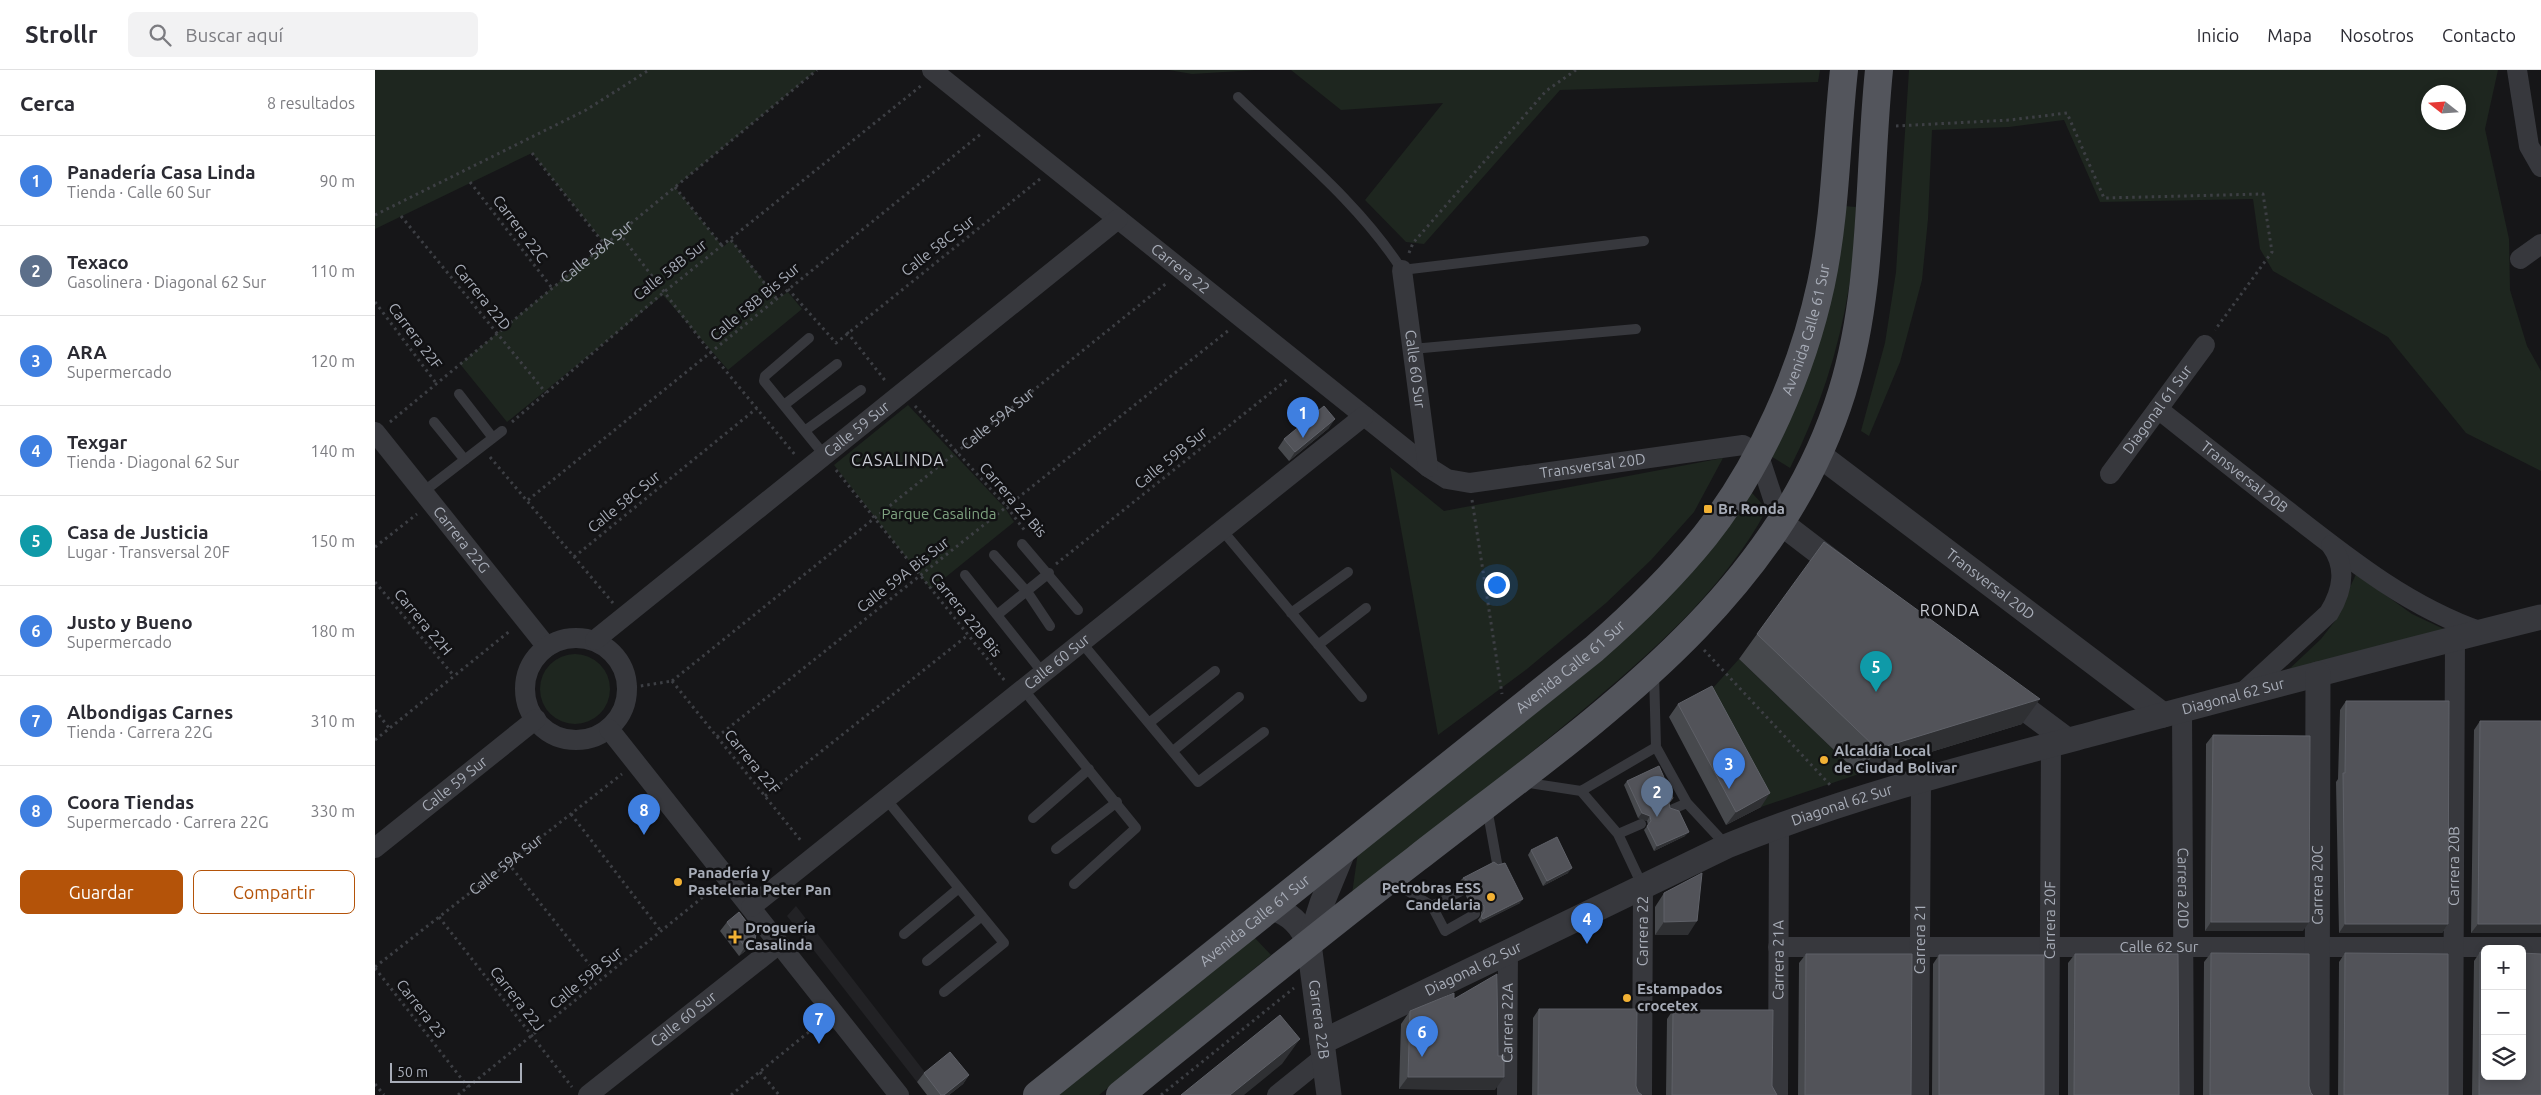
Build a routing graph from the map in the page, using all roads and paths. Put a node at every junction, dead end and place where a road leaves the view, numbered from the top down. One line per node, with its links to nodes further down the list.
1 (649, 70): 16 (path)
2 (817, 70): 15 (path, Calle 58A Sur)
3 (1576, 70): 27 (path)
4 (1844, 70): 59 (main road, Avenida Calle 61 Sur)
5 (1879, 70): 10 (main road)
6 (2517, 70): 12 (street)
7 (934, 72): 9 (street, Carrera 22); 20 (path, Calle 58B Sur)
8 (1238, 97): 27 (lane)
9 (997, 122): 13 (street, Carrera 22); 29 (path, Calle 58B Bis Sur)
10 (1873, 127): 38 (path); 60 (main road)
11 (532, 153): 23 (path)
12 (2541, 167)
13 (1054, 168): 18 (street, Carrera 22); 35 (path, Calle 58C Sur)
14 (470, 182): 28 (path, Carrera 22C)
15 (675, 187): 19 (path, Calle 58A Sur); 24 (path)
16 (375, 215)
17 (401, 216): 36 (path, Carrera 22D)
18 (1118, 219): 26 (street, Carrera 22); 47 (street, Calle 59 Sur)
19 (619, 233): 23 (path, Calle 58A Sur); 30 (path)
20 (731, 240): 24 (path, Calle 58B Sur); 31 (path)
21 (1644, 241): 27 (lane)
22 (2541, 244): 25 (street)
23 (605, 245): 28 (path, Calle 58A Sur)
24 (723, 247): 30 (path, Calle 58B Sur)
25 (2520, 259)
26 (1182, 270): 33 (street, Carrera 22); 58 (path, Calle 59A Sur)
27 (1402, 270): 39 (street, Calle 60 Sur)
28 (551, 288): 36 (path, Calle 58A Sur)
29 (788, 289): 31 (path, Calle 58B Bis Sur); 35 (path, Calle 58C Sur)
30 (664, 292): 40 (path); 45 (path, Calle 58B Sur)
31 (777, 298): 40 (path, Calle 58B Bis Sur)
32 (375, 302): 43 (path, Carrera 22F)
33 (1243, 319): 42 (street, Carrera 22); 69 (path, Calle 59A Bis Sur)
34 (1636, 329): 39 (lane)
35 (847, 332): 47 (path, Carrera 22 Bis)
36 (497, 334): 43 (path, Calle 58A Sur); 45 (path, Carrera 22D)
37 (809, 338): 48 (lane)
38 (2205, 345): 50 (street, Diagonal 61 Sur)
39 (1412, 349): 63 (street, Calle 60 Sur)
40 (711, 353): 49 (path); 68 (path, Calle 58B Bis Sur)
41 (837, 364): 48 (lane)
42 (1303, 367): 51 (street, Carrera 22); 78 (path, Calle 59B Sur)
43 (436, 383): 55 (path, Calle 58A Sur)
44 (861, 390): 53 (lane)
45 (546, 393): 54 (path, Calle 58B Sur)
46 (459, 394): 56 (lane)
47 (900, 395): 58 (path, Carrera 22 Bis); 61 (street, Calle 59 Sur)
48 (784, 405): 53 (lane)
49 (757, 408): 64 (path); 77 (path, Calle 58C Sur)
50 (2157, 409): 65 (street, Diagonal 61 Sur); 74 (street, Transversal 20B)
51 (1364, 416): 63 (street, Carrera 22); 72 (street, Calle 60 Sur)
52 (434, 422): 62 (lane)
53 (806, 430): 61 (lane)
54 (502, 431): 56 (lane)
55 (375, 433): 67 (street, Carrera 22G)
56 (493, 438): 57 (lane)
57 (482, 446): 62 (lane); 68 (path)
58 (955, 452): 69 (path, Carrera 22 Bis); 70 (path, Calle 59A Sur)
59 (1758, 453): 66 (street, Transversal 20D); 71 (street); 116 (main road, Avenida Calle 61 Sur)
60 (1819, 454): 71 (main road); 114 (street, Transversal 20D)
61 (825, 456): 64 (street, Calle 59 Sur); 70 (path, Carrera 22B Bis)
62 (465, 460): 67 (lane)
63 (1428, 467): 66 (street, Transversal 20D)
64 (808, 469): 89 (street, Calle 59 Sur)
65 (2110, 474)
66 (1470, 483): 116 (path)
67 (427, 498): 75 (path); 91 (street, Carrera 22G)
68 (528, 500): 77 (path)
69 (1007, 507): 73 (path, Carrera 22 Bis); 80 (path, Calle 59A Bis Sur)
70 (874, 518): 80 (path, Carrera 22B Bis); 106 (path, Calle 59A Sur)
71 (1781, 523): 83 (street); 95 (main road)
72 (1222, 530): 87 (lane); 98 (street, Calle 60 Sur)
73 (1026, 540): 78 (lane)
74 (2331, 545): 93 (street, Transversal 20B); 110 (street, Transversal 20B)
75 (375, 547)
76 (994, 555): 84 (lane)
77 (574, 557): 89 (path)
78 (1051, 570): 84 (lane); 86 (lane)
79 (1348, 572): 87 (lane)
80 (920, 575): 94 (path, Carrera 22B Bis); 121 (path, Calle 59A Bis Sur)
81 (965, 575): 88 (lane)
82 (375, 582): 105 (path, Carrera 22H)
83 (1865, 587)
84 (1028, 593): 88 (lane); 92 (lane)
85 (1366, 608): 99 (lane)
86 (1077, 610)
87 (1291, 613): 99 (lane)
88 (997, 615): 103 (lane)
89 (625, 617): 97 (street, Calle 59 Sur)
90 (2541, 617): 93 (street, Diagonal 62 Sur)
91 (525, 619): 100 (street, Carrera 22G); 105 (path)
92 (1050, 626)
93 (2482, 632): 96 (street, Diagonal 62 Sur)
94 (968, 634): 109 (path, Carrera 22B Bis); 131 (path)
95 (1690, 635): 101 (main road); 134 (path)
96 (2455, 638): 104 (street, Diagonal 62 Sur); 169 (street, Carrera 20B)
97 (595, 640): 100 (street); 108 (street)
98 (1081, 642): 103 (street, Calle 60 Sur); 117 (lane)
99 (1318, 645): 111 (lane)
100 (547, 647): 115 (street)
101 (1654, 668): 124 (lane); 128 (main road)
102 (1215, 671): 117 (lane)
103 (1043, 673): 109 (street, Calle 60 Sur)
104 (2318, 674): 110 (street, Diagonal 62 Sur); 166 (street, Carrera 20C)
105 (454, 676): 118 (path)
106 (672, 681): 108 (path); 121 (path, Carrera 22F)
107 (1989, 681): 123 (street)
108 (628, 688): 119 (street)
109 (1020, 692): 127 (lane); 132 (street, Calle 60 Sur)
110 (2241, 694): 114 (street, Diagonal 62 Sur)
111 (1362, 697)
112 (1239, 698): 125 (lane)
113 (375, 710): 118 (path)
114 (2173, 712): 123 (street, Diagonal 62 Sur); 168 (street, Carrera 20D)
115 (535, 719): 119 (street); 145 (street, Calle 59 Sur)
116 (1506, 720): 143 (main road, Avenida Calle 61 Sur)
117 (1149, 723): 125 (lane)
118 (389, 728): 122 (path)
119 (609, 729): 126 (street)
120 (1264, 732): 125 (lane)
121 (717, 737): 131 (path, Carrera 22F)
122 (375, 740)
123 (2059, 742): 129 (street, Diagonal 62 Sur); 172 (street, Carrera 20F)
124 (1656, 746): 130 (lane); 135 (lane)
125 (1173, 751)
126 (636, 762): 138 (path, Calle 59A Sur); 150 (street)
127 (1089, 768): 133 (lane); 139 (lane)
128 (1516, 781): 130 (lane); 136 (main road)
129 (1921, 782): 134 (street, Diagonal 62 Sur); 171 (street, Carrera 21)
130 (1581, 791): 142 (lane)
131 (765, 796): 147 (path, Carrera 22F)
132 (886, 799): 147 (street, Calle 60 Sur); 154 (lane)
133 (1117, 802): 146 (lane); 152 (lane)
134 (1846, 802): 141 (street, Diagonal 62 Sur)
135 (1687, 803): 137 (lane); 144 (lane)
136 (1487, 804): 149 (lane); 151 (main road)
137 (1673, 810)
138 (571, 814): 148 (path, Calle 59A Sur); 162 (path)
139 (1033, 818)
140 (1641, 824): 142 (lane)
141 (1779, 825): 144 (street, Diagonal 62 Sur); 167 (street, Carrera 21A)
142 (1619, 834): 153 (lane)
143 (1345, 846): 158 (main road, Avenida Calle 61 Sur); 165 (street, Carrera 22B)
144 (1727, 846): 153 (street, Diagonal 62 Sur)
145 (375, 848)
146 (1057, 849)
147 (814, 856): 157 (street, Calle 60 Sur)
148 (508, 863): 161 (path, Calle 59A Sur); 176 (path)
149 (1497, 863)
150 (727, 878): 157 (street); 162 (path, Calle 59B Sur)
151 (1389, 880): 156 (lane); 165 (main road)
152 (1074, 884)
153 (1643, 887): 173 (street, Diagonal 62 Sur); 197 (street, Carrera 22)
154 (959, 888): 160 (lane); 163 (lane)
155 (1463, 890): 156 (lane)
156 (1432, 906): 159 (lane)
157 (751, 907): 164 (street)
158 (1270, 907): 165 (street, Carrera 22B); 191 (main road, Avenida Calle 61 Sur)
159 (1475, 914)
160 (982, 916): 174 (lane); 178 (lane)
161 (439, 917): 175 (path, Calle 59A Sur); 180 (path, Carrera 22J)
162 (661, 931): 176 (path, Calle 59B Sur)
163 (904, 934)
164 (779, 944): 179 (street); 185 (street, Calle 60 Sur)
165 (1309, 944): 181 (street, Carrera 22B); 192 (main road)
166 (2317, 946): 168 (street, Calle 62 Sur); 169 (street, Calle 62 Sur); 202 (street, Carrera 20C)
167 (1778, 947): 171 (street, Calle 62 Sur); 198 (street, Carrera 21A)
168 (2184, 947): 172 (street, Calle 62 Sur); 201 (street, Carrera 20D)
169 (2454, 947): 170 (street, Calle 62 Sur); 203 (street, Carrera 20B)
170 (2541, 947)
171 (1920, 948): 172 (street, Calle 62 Sur); 199 (street, Carrera 21)
172 (2050, 948): 200 (street, Carrera 20F)
173 (1508, 951): 181 (street, Diagonal 62 Sur); 196 (street, Carrera 22A)
174 (927, 962)
175 (375, 968): 184 (path, Carrera 23)
176 (601, 979): 180 (path, Calle 59B Sur)
177 (1295, 987): 193 (path)
178 (944, 992)
179 (834, 1012): 182 (path); 190 (street)
180 (532, 1036): 184 (path, Calle 59B Sur); 185 (path, Carrera 22J)
181 (1323, 1050): 194 (street, Diagonal 62 Sur); 195 (street, Carrera 22B)
182 (760, 1072): 188 (path); 189 (path)
183 (375, 1084): 186 (path)
184 (468, 1087): 187 (path, Calle 59B Sur)
185 (580, 1091)
186 (384, 1095)
187 (458, 1095)
188 (731, 1095)
189 (779, 1095)
190 (899, 1095)
191 (1037, 1095)
192 (1119, 1095)
193 (1161, 1095)
194 (1277, 1095)
195 (1329, 1095)
196 (1507, 1095)
197 (1642, 1095)
198 (1778, 1095)
199 (1919, 1095)
200 (2049, 1095)
201 (2184, 1095)
202 (2317, 1095)
203 (2453, 1095)

